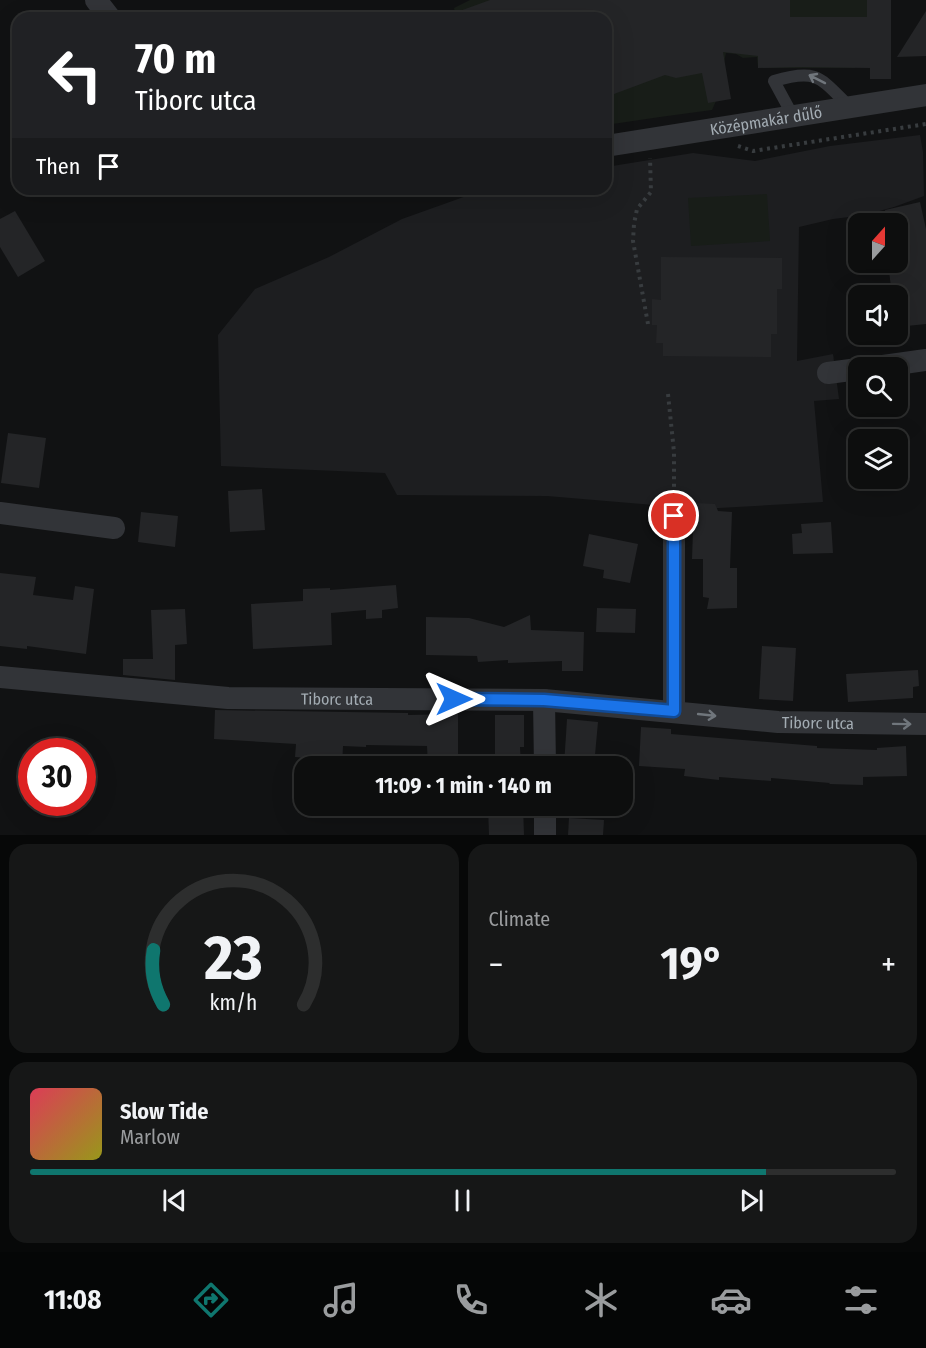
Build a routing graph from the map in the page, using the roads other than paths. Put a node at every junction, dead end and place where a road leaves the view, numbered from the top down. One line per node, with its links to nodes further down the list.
1 (96, 0): 2 (street)
2 (105, 12)
3 (926, 95): 4 (street, Középmakár dűlő)
4 (850, 107): 5 (street, Középmakár dűlő); 5 (lane, one-way to 5)
5 (793, 116): 6 (street, Középmakár dűlő)
6 (612, 145)
7 (926, 360): 8 (street)
8 (908, 362)
9 (848, 370): 10 (street)
10 (828, 373)
11 (0, 513): 13 (street)
12 (674, 516): 16 (street)
13 (114, 528)
14 (0, 677): 15 (street, Tiborc utca)
15 (544, 700): 16 (street, Tiborc utca); 18 (street)
16 (674, 711): 17 (street, Tiborc utca, one-way to 17)
17 (926, 724)
18 (545, 756)
19 (545, 816): 20 (street)
20 (545, 835)

